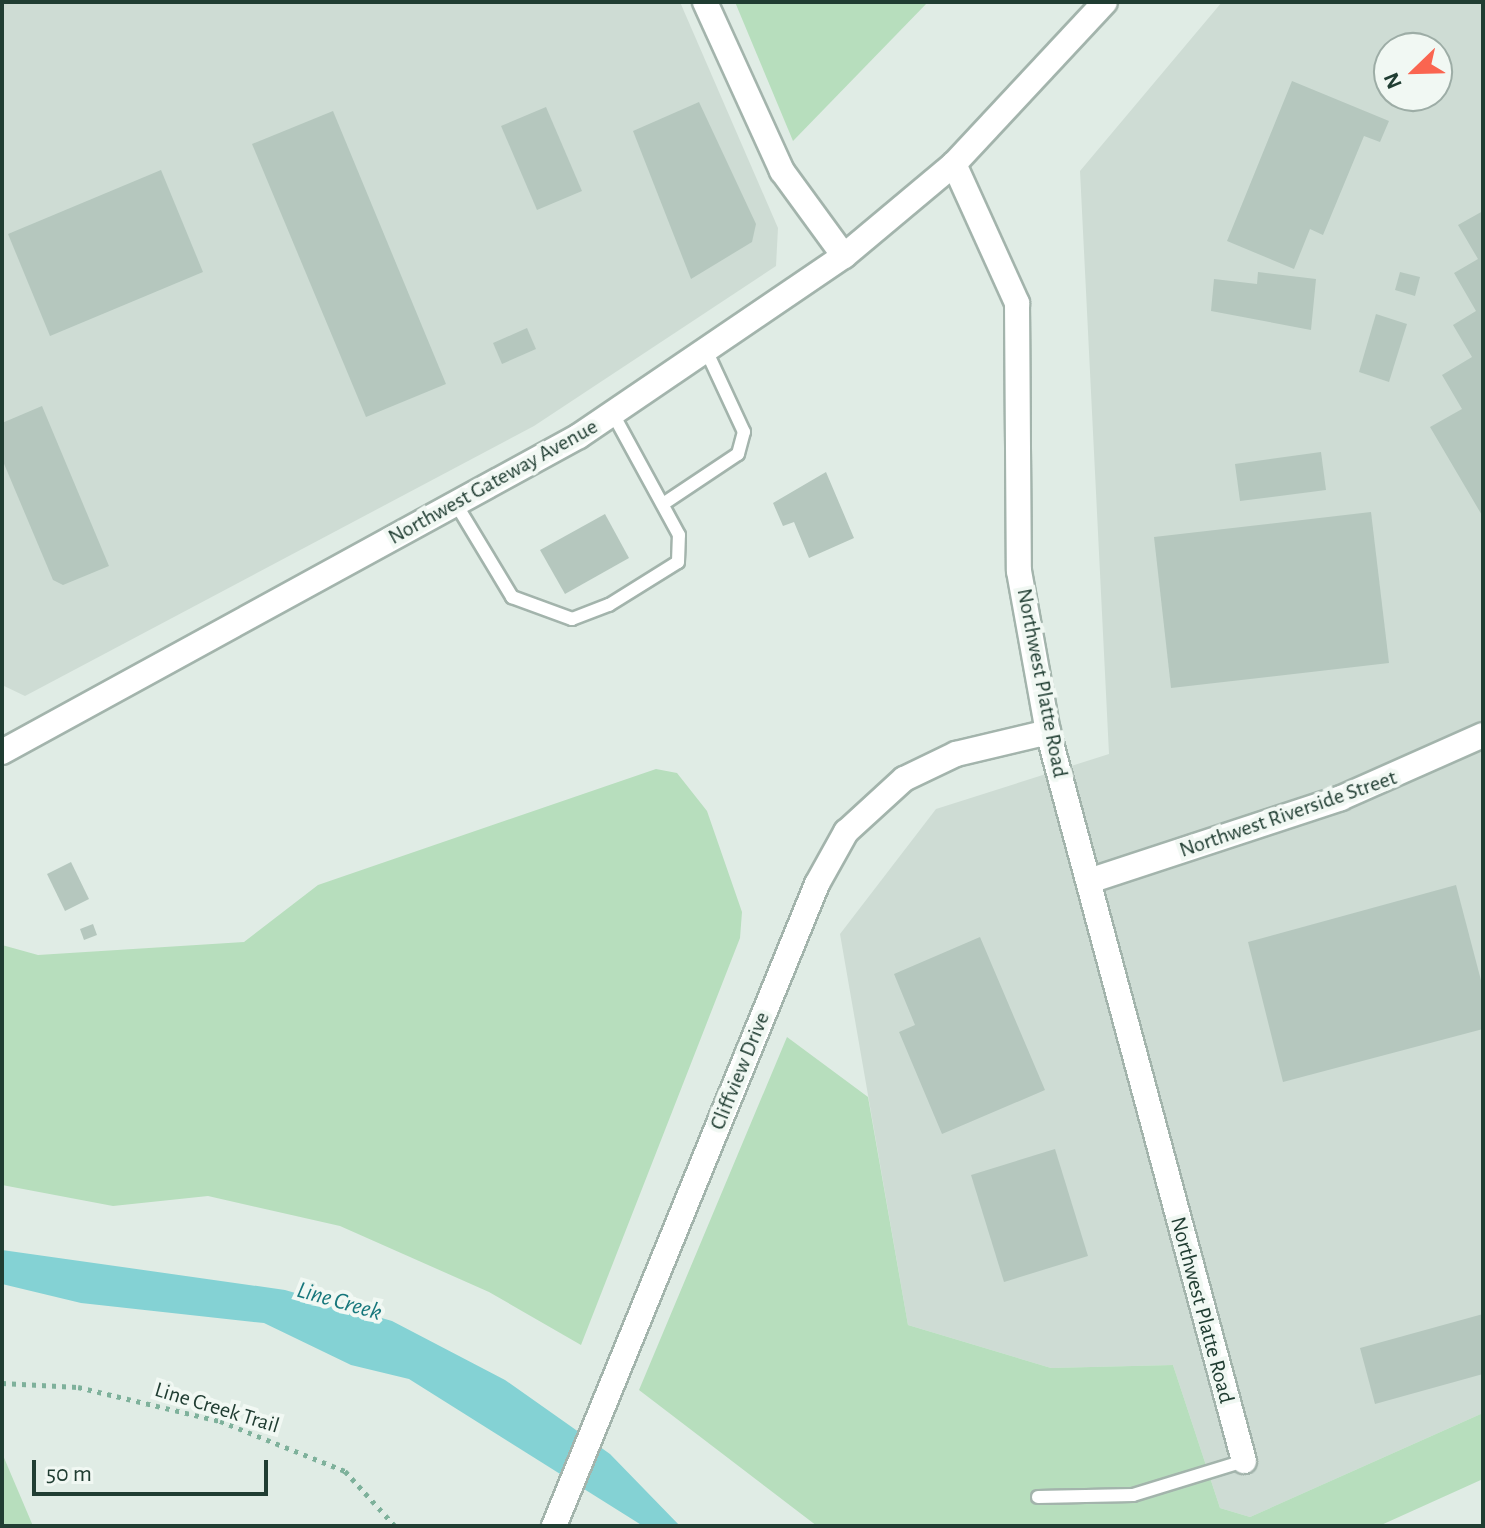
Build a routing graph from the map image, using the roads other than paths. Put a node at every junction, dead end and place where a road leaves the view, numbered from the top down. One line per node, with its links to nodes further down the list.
1 (705, 2): 4 (street)
2 (1105, 2): 3 (street)
3 (954, 164): 4 (street, Northwest Gateway Avenue); 9 (street, Northwest Platte Road)
4 (844, 256): 5 (street, Northwest Gateway Avenue)
5 (706, 350): 6 (street, Northwest Gateway Avenue); 8 (lane)
6 (613, 414): 7 (street, Northwest Gateway Avenue); 8 (lane)
7 (456, 504): 8 (lane); 11 (street, Northwest Gateway Avenue)
8 (663, 504)
9 (1048, 732): 12 (street, Northwest Platte Road); 15 (street, Cliffview Drive)
10 (1483, 735): 12 (street, Northwest Riverside Street)
11 (2, 752)
12 (1089, 881): 13 (street, Northwest Platte Road)
13 (1244, 1461): 14 (lane)
14 (1038, 1497)
15 (554, 1526)

